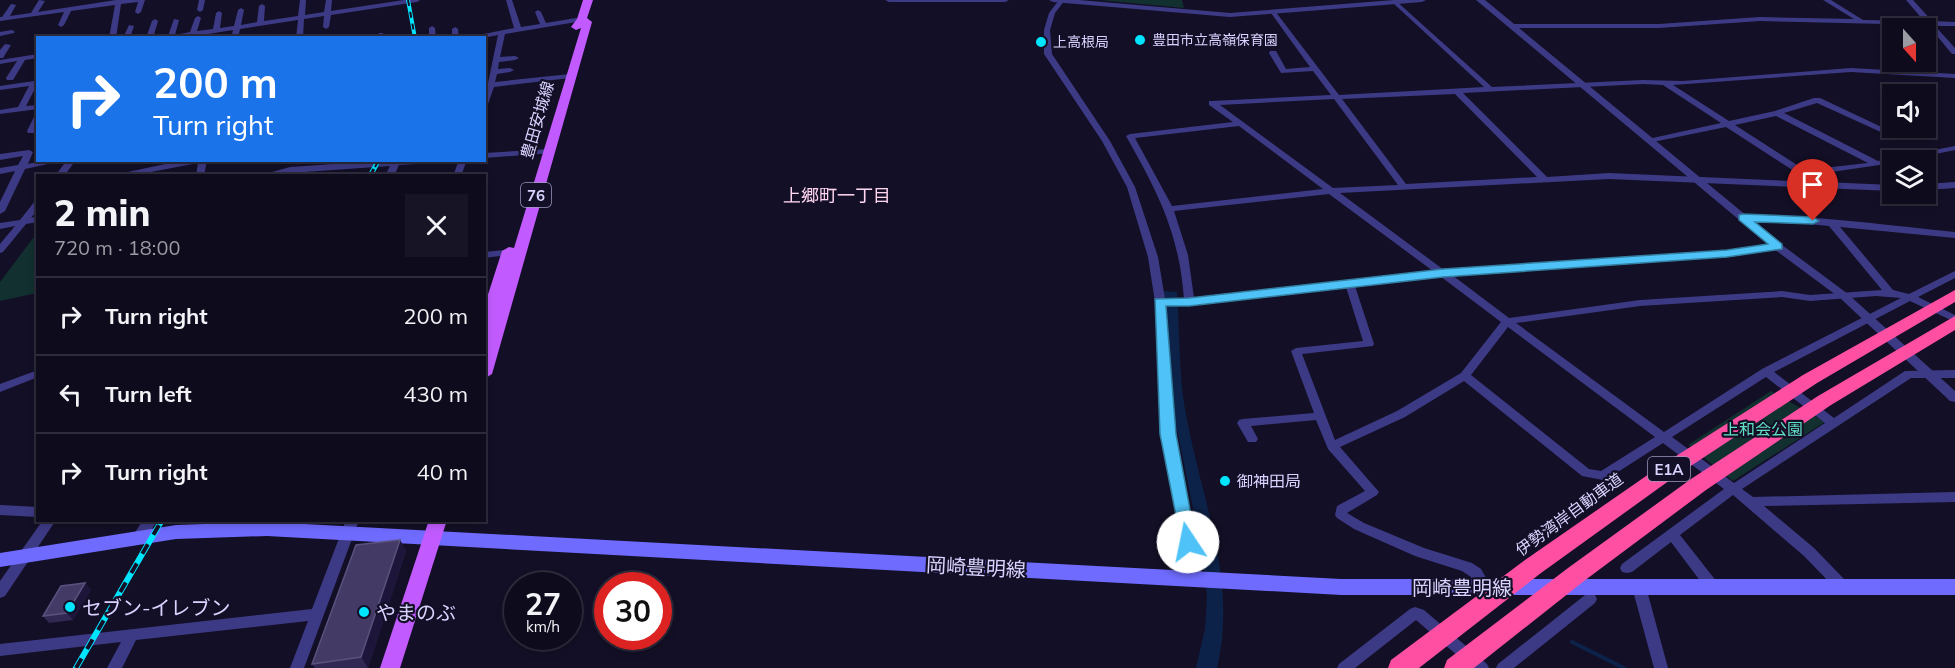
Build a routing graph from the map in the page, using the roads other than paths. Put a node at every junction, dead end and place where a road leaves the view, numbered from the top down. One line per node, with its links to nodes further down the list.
1 (62, 0): 30 (street)
2 (138, 0): 20 (street)
3 (142, 0): 31 (street)
4 (202, 0): 27 (street)
5 (303, 0): 37 (street)
6 (329, 0): 32 (street)
7 (348, 0): 29 (street)
8 (417, 0): 23 (street)
9 (509, 0): 57 (street)
10 (588, 0): 41 (main road, 豊田安城線 / 76)
11 (889, 0): 12 (street)
12 (1005, 0)
13 (1053, 0): 14 (street)
14 (1063, 0): 21 (street); 153 (street)
15 (1422, 0): 22 (street)
16 (1480, 0): 52 (street)
17 (1826, 0): 44 (street)
18 (1910, 0): 40 (street)
19 (42, 1): 36 (street)
20 (118, 1): 26 (street); 64 (street)
21 (1082, 1): 34 (street)
22 (1399, 1): 34 (street); 93 (street)
23 (388, 2): 29 (street)
24 (13, 5): 38 (street)
25 (262, 6): 46 (street)
26 (69, 9): 30 (street); 48 (street)
27 (200, 10)
28 (241, 10): 53 (street)
29 (348, 10): 32 (street)
30 (56, 11): 36 (street)
31 (138, 12)
32 (328, 12): 37 (street); 54 (street)
33 (538, 12): 49 (street)
34 (1273, 12): 83 (street)
35 (219, 13): 58 (street)
36 (33, 14): 38 (street)
37 (300, 17): 46 (street); 70 (street)
38 (2, 18)
39 (198, 18): 63 (street)
40 (1924, 18)
41 (582, 19): 49 (street); 86 (main road, 豊田安城線 / 76)
42 (176, 20): 67 (street)
43 (155, 21): 66 (street)
44 (1862, 22): 45 (street); 52 (street)
45 (1882, 23)
46 (260, 24): 53 (street)
47 (1955, 24): 50 (street)
48 (62, 25)
49 (544, 25): 57 (street)
50 (1936, 25)
51 (131, 26): 65 (street)
52 (1512, 26): 91 (street)
53 (237, 27): 58 (street); 69 (street)
54 (326, 27)
55 (432, 28): 71 (street)
56 (455, 29): 72 (street)
57 (518, 29): 61 (street)
58 (216, 30): 63 (street)
59 (1936, 31): 75 (street)
60 (12, 32): 62 (street)
61 (502, 32): 73 (street); 81 (street)
62 (0, 34)
63 (193, 34): 68 (street)
64 (112, 36)
65 (127, 36)
66 (150, 36)
67 (169, 36)
68 (177, 36)
69 (235, 36)
70 (299, 36)
71 (433, 36)
72 (456, 36)
73 (479, 36)
74 (7, 45): 77 (street)
75 (1955, 52)
76 (1273, 53): 83 (street)
77 (0, 56)
78 (36, 56): 80 (street)
79 (515, 58): 81 (street)
80 (22, 59): 82 (street); 88 (street)
81 (497, 60): 85 (street)
82 (0, 62)
83 (1313, 69): 95 (street)
84 (510, 70): 85 (street)
85 (494, 72): 90 (street)
86 (566, 76): 90 (street); 107 (main road, 豊田安城線 / 76)
87 (1955, 76): 89 (street)
88 (10, 78)
89 (1665, 83): 91 (street); 102 (street)
90 (488, 86)
91 (1584, 86): 93 (street); 105 (street)
92 (0, 88): 97 (street)
93 (1491, 90): 94 (street)
94 (1458, 92): 95 (street); 124 (street)
95 (1335, 97): 101 (street); 129 (street)
96 (36, 107): 97 (street)
97 (21, 109): 98 (street)
98 (0, 112)
99 (1777, 113): 102 (street); 103 (street); 116 (street)
100 (36, 121): 104 (street)
101 (1239, 124): 131 (street); 134 (street)
102 (1730, 124): 105 (street); 120 (street)
103 (1882, 129)
104 (31, 130)
105 (1651, 141): 125 (street)
106 (1955, 148): 116 (street)
107 (543, 151): 109 (street); 144 (main road, 豊田安城線 / 76)
108 (33, 152): 110 (street); 117 (street)
109 (486, 156)
110 (0, 157)
111 (51, 162): 117 (street)
112 (70, 162): 121 (street)
113 (191, 162): 122 (street)
114 (397, 162): 115 (street)
115 (353, 164): 118 (street)
116 (1876, 164): 120 (street)
117 (22, 167): 119 (street); 132 (street)
118 (290, 169): 123 (street)
119 (0, 171)
120 (1804, 173): 127 (street)
121 (61, 174)
122 (124, 174)
123 (270, 174)
124 (1545, 180): 125 (street); 129 (street)
125 (1700, 181): 127 (street); 136 (street)
126 (1955, 185): 128 (street)
127 (1823, 186): 130 (street)
128 (1936, 186)
129 (1404, 187): 131 (street)
130 (1882, 188)
131 (1331, 191): 134 (street); 146 (street)
132 (3, 198): 135 (street)
133 (36, 206): 138 (street)
134 (1170, 209): 154 (street)
135 (0, 211)
136 (1743, 218): 139 (street); 142 (street)
137 (36, 219): 138 (street)
138 (23, 222): 140 (street); 143 (street)
139 (1831, 222): 141 (street); 149 (street)
140 (0, 226)
141 (1955, 235)
142 (1778, 246): 146 (street); 151 (street)
143 (0, 250)
144 (514, 252): 145 (street); 158 (main road, 豊田安城線 / 76); 159 (main road, 豊田安城線 / 76)
145 (486, 255)
146 (1443, 273): 148 (street); 156 (street)
147 (1955, 274): 152 (street)
148 (1350, 285): 154 (street); 167 (street)
149 (1890, 293): 151 (street); 152 (street)
150 (1955, 295): 202 (highway, 伊勢湾岸自動車道 / E1A)
151 (1844, 296): 155 (street); 156 (street)
152 (1913, 298): 155 (street); 157 (street)
153 (1162, 302): 154 (street); 187 (street)
154 (1184, 302)
155 (1866, 318): 160 (street); 162 (street)
156 (1507, 321): 164 (street); 169 (street)
157 (1955, 321): 203 (highway, E1A)
158 (486, 327)
159 (486, 366)
160 (1766, 372): 168 (street); 169 (street)
161 (36, 374): 165 (street)
162 (1928, 374): 163 (street); 166 (street); 168 (street)
163 (1955, 374)
164 (1465, 376): 169 (street); 171 (street)
165 (0, 388)
166 (1955, 398)
167 (1319, 416): 170 (street); 171 (street)
168 (1833, 423): 172 (street)
169 (1664, 436): 172 (street)
170 (1252, 439)
171 (1332, 446): 192 (street)
172 (1733, 489): 174 (street); 182 (street)
173 (1955, 497): 174 (street)
174 (1751, 502): 188 (street)
175 (0, 510): 176 (street)
176 (36, 512)
177 (49, 522): 184 (street)
178 (149, 522): 183 (street)
179 (183, 526): 180 (main road, 岡崎豊明線); 183 (main road, 岡崎豊明線)
180 (351, 526): 181 (main road, 岡崎豊明線); 195 (street)
181 (434, 526): 187 (main road, 岡崎豊明線); 200 (main road)
182 (1673, 535): 186 (street); 189 (street)
183 (138, 537): 184 (main road, 岡崎豊明線)
184 (26, 555): 185 (main road, 岡崎豊明線); 193 (street)
185 (0, 560)
186 (1627, 568)
187 (1199, 580): 192 (main road, 岡崎豊明線)
188 (1841, 585): 189 (main road, 岡崎豊明線); 191 (main road, 岡崎豊明線)
189 (1712, 586): 190 (main road, 岡崎豊明線)
190 (1639, 587): 192 (main road, 岡崎豊明線); 206 (street)
191 (1955, 587)
192 (1485, 588)
193 (0, 592)
194 (1590, 599): 205 (street)
195 (318, 614): 196 (street); 199 (street)
196 (132, 635): 197 (street); 198 (street)
197 (0, 650)
198 (114, 668)
199 (297, 668)
200 (390, 668)
201 (1344, 668): 204 (street)
202 (1400, 668)
203 (1456, 668)
204 (1482, 668)
205 (1503, 668)
206 (1661, 668)

